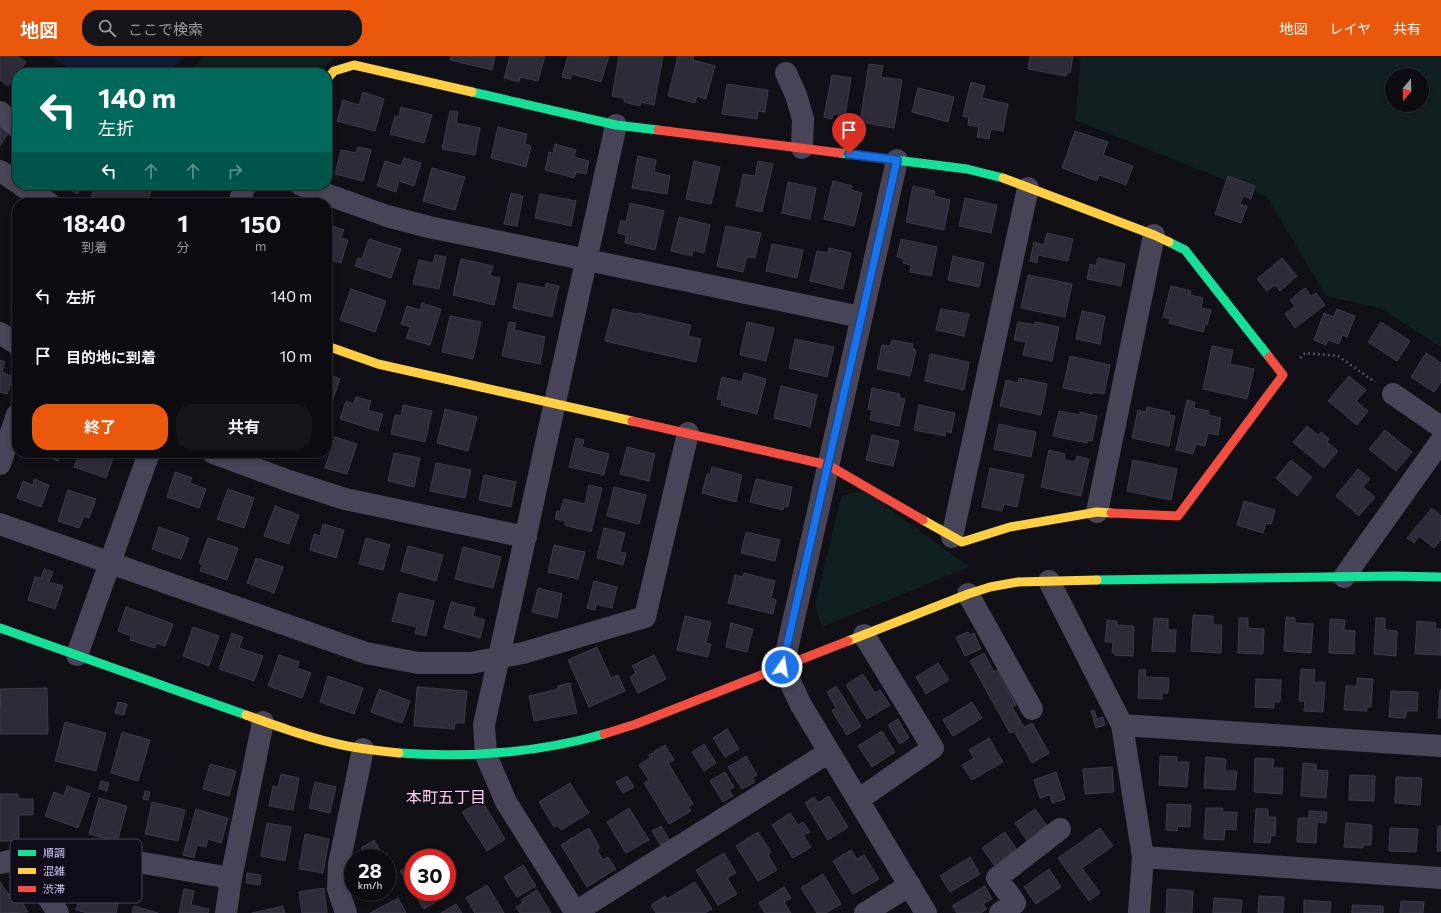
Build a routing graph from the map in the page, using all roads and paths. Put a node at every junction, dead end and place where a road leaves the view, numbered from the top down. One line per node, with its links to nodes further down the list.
1 (367, 62): 2 (street); 6 (street)
2 (332, 73)
3 (786, 73): 7 (street)
4 (0, 112): 5 (street)
5 (12, 123)
6 (616, 125): 7 (street); 14 (street)
7 (802, 148): 8 (street)
8 (897, 160): 9 (street); 15 (street)
9 (1028, 188): 13 (street); 33 (street)
10 (29, 190): 12 (street)
11 (315, 190): 14 (street)
12 (41, 198)
13 (1154, 235): 19 (street); 30 (street)
14 (586, 260): 15 (street); 21 (street)
15 (861, 317): 29 (street)
16 (0, 333): 17 (street)
17 (12, 341)
18 (332, 348): 21 (street)
19 (1283, 375): 20 (path); 30 (street)
20 (1393, 394): 22 (street)
21 (554, 404): 24 (street); 32 (street)
22 (1441, 427)
23 (12, 429): 28 (street)
24 (688, 433): 29 (street); 42 (street)
25 (1441, 441): 35 (street)
26 (147, 458): 34 (street)
27 (227, 458): 32 (street)
28 (0, 464)
29 (828, 465): 33 (street); 43 (street)
30 (1097, 512): 33 (street)
31 (0, 524): 34 (street)
32 (526, 537): 42 (street)
33 (952, 537)
34 (109, 563): 41 (street); 42 (street)
35 (1344, 577): 36 (street); 37 (street)
36 (1441, 577)
37 (1049, 581): 38 (street); 46 (street)
38 (968, 594): 40 (street); 44 (street)
39 (0, 628): 41 (street)
40 (864, 636): 43 (street); 51 (street)
41 (77, 655): 45 (street)
42 (499, 658): 50 (street)
43 (782, 667): 49 (street); 50 (street)
44 (1032, 709)
45 (263, 722): 48 (street); 57 (street)
46 (1122, 725): 47 (street); 53 (street)
47 (1441, 746)
48 (363, 749): 50 (street); 63 (street)
49 (829, 752): 51 (street); 64 (street)
50 (486, 755): 64 (street)
51 (858, 800): 59 (street)
52 (1060, 829): 67 (street)
53 (1143, 857): 58 (street); 68 (street)
54 (10, 861): 55 (street)
55 (0, 863)
56 (142, 863): 57 (street)
57 (231, 878): 62 (street)
58 (1441, 878)
59 (910, 885): 65 (street); 66 (street)
60 (52, 903): 61 (street)
61 (58, 913)
62 (226, 913)
63 (346, 913)
64 (575, 913)
65 (866, 913)
66 (926, 913)
67 (1000, 913)
68 (1139, 913)

